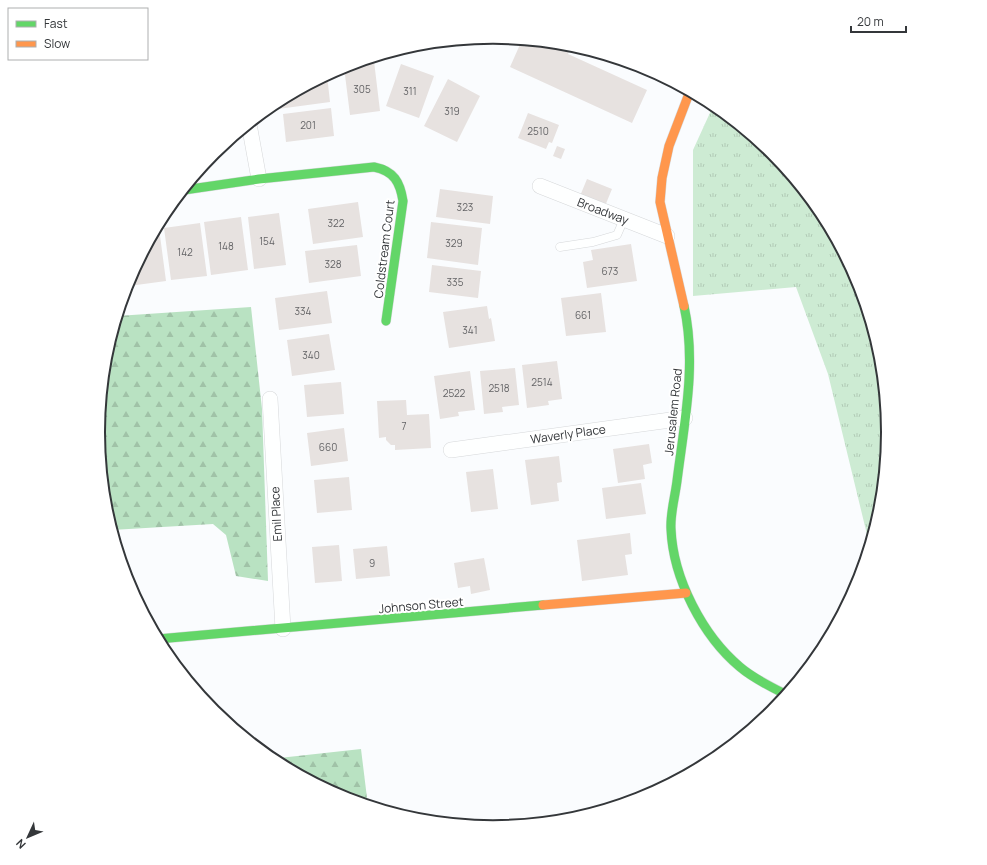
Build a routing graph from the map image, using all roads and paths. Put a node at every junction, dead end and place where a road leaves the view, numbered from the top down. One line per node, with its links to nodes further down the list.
1 (688, 96): 7 (street, Jerusalem Road)
2 (250, 130): 3 (street)
3 (259, 179): 5 (street, Coldstream Court); 9 (street, Coldstream Court)
4 (540, 186): 6 (street, Broadway)
5 (191, 189)
6 (624, 219): 7 (street, Broadway); 8 (lane)
7 (667, 236): 11 (street, Jerusalem Road)
8 (560, 247)
9 (386, 321)
10 (270, 399): 14 (street, Emil Place)
11 (685, 418): 12 (street, Waverly Place); 13 (street, Jerusalem Road)
12 (451, 450)
13 (686, 593): 14 (street, Johnson Street); 16 (street, Jerusalem Road)
14 (283, 629): 15 (street, Johnson Street)
15 (164, 639)
16 (782, 693)

